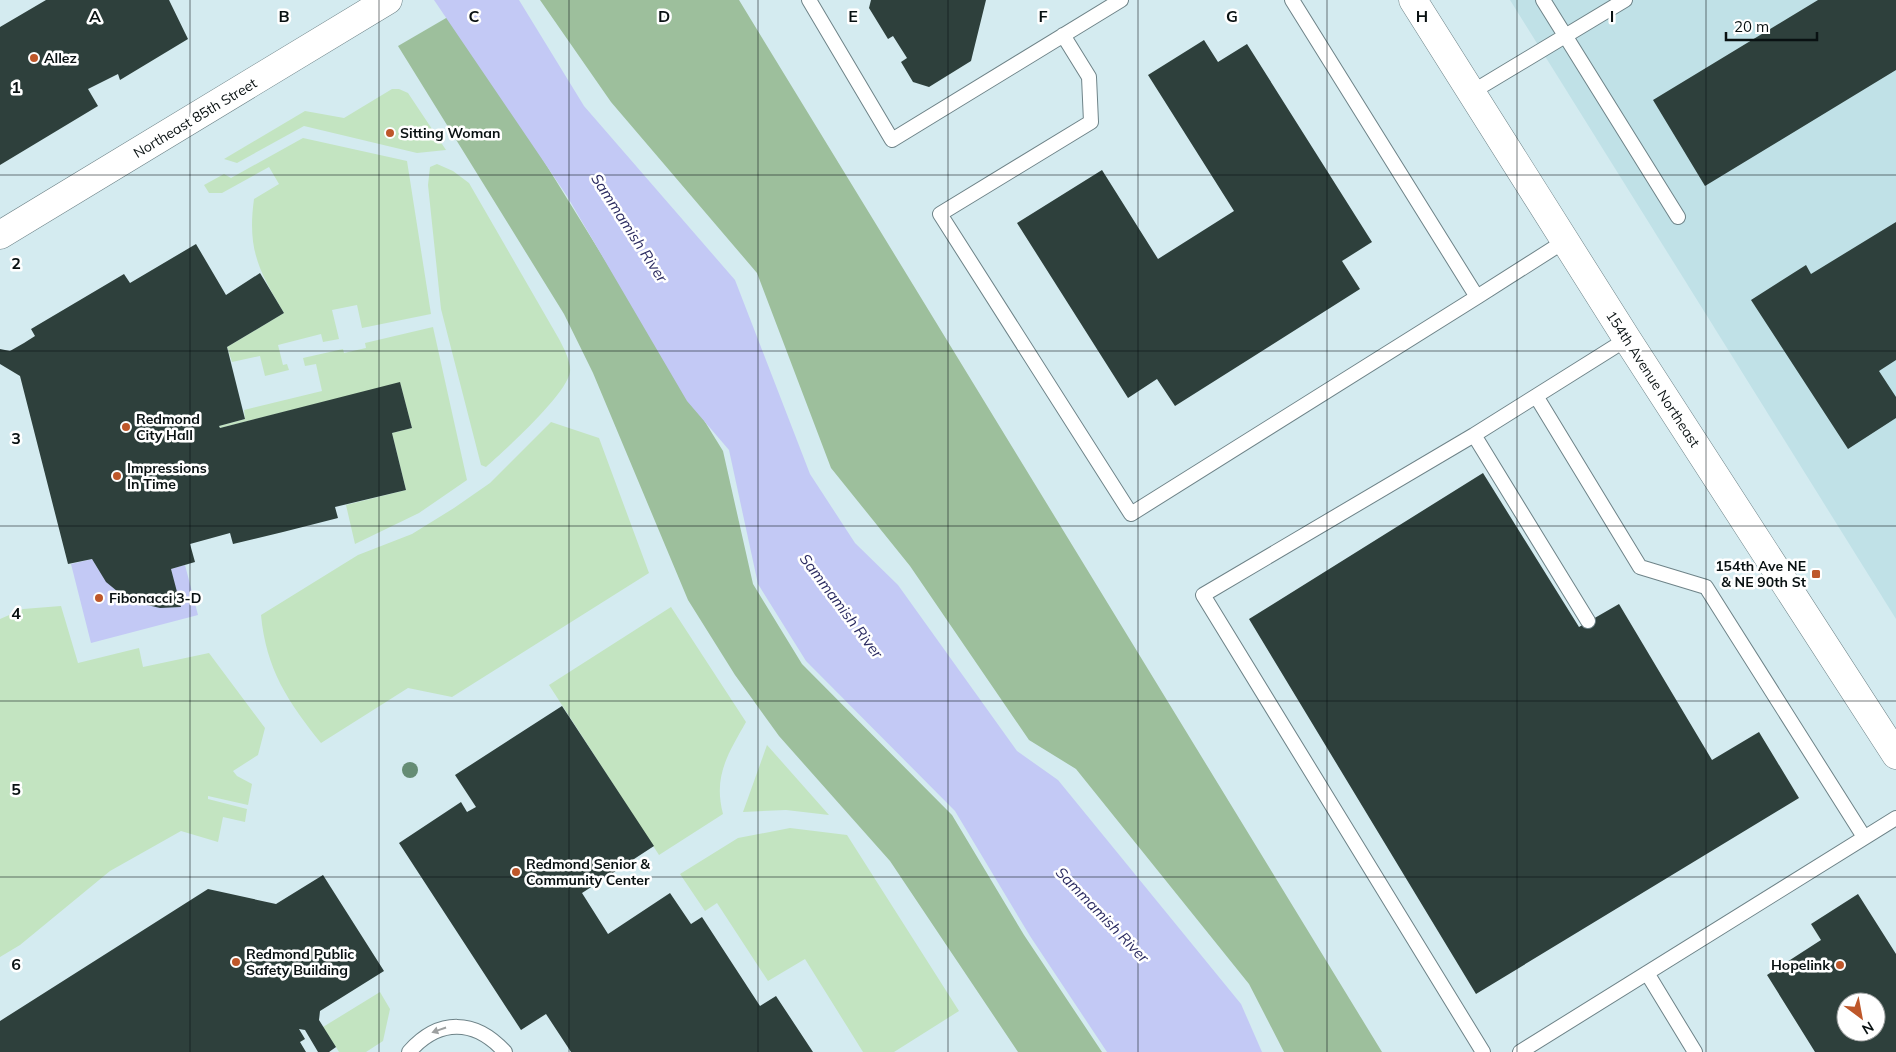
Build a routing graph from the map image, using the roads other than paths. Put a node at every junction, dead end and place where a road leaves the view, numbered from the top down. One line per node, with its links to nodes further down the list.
1 (388, 0): 12 (main road, Northeast 85th Street)
2 (809, 0): 8 (lane)
3 (1120, 0): 8 (lane)
4 (1292, 0): 14 (lane)
5 (1413, 0): 10 (main road, 154th Avenue Northeast)
6 (1543, 0): 9 (lane)
7 (1625, 0): 9 (lane)
8 (1063, 35): 14 (lane)
9 (1565, 35): 10 (lane); 11 (lane)
10 (1472, 92): 13 (main road, 154th Avenue Northeast)
11 (1678, 217)
12 (0, 235)
13 (1565, 241): 14 (lane); 15 (main road, 154th Avenue Northeast)
14 (1477, 297)
15 (1627, 339): 16 (lane); 19 (main road, 154th Avenue Northeast)
16 (1536, 396): 17 (lane); 21 (lane)
17 (1474, 435): 18 (lane); 25 (lane)
18 (1588, 622)
19 (1896, 755)
20 (1896, 818): 21 (lane)
21 (1864, 837): 22 (lane)
22 (1647, 972): 26 (lane); 27 (lane)
23 (409, 1052): 24 (lane, one-way to 23)
24 (505, 1052)
25 (1483, 1052)
26 (1520, 1052)
27 (1695, 1052)

